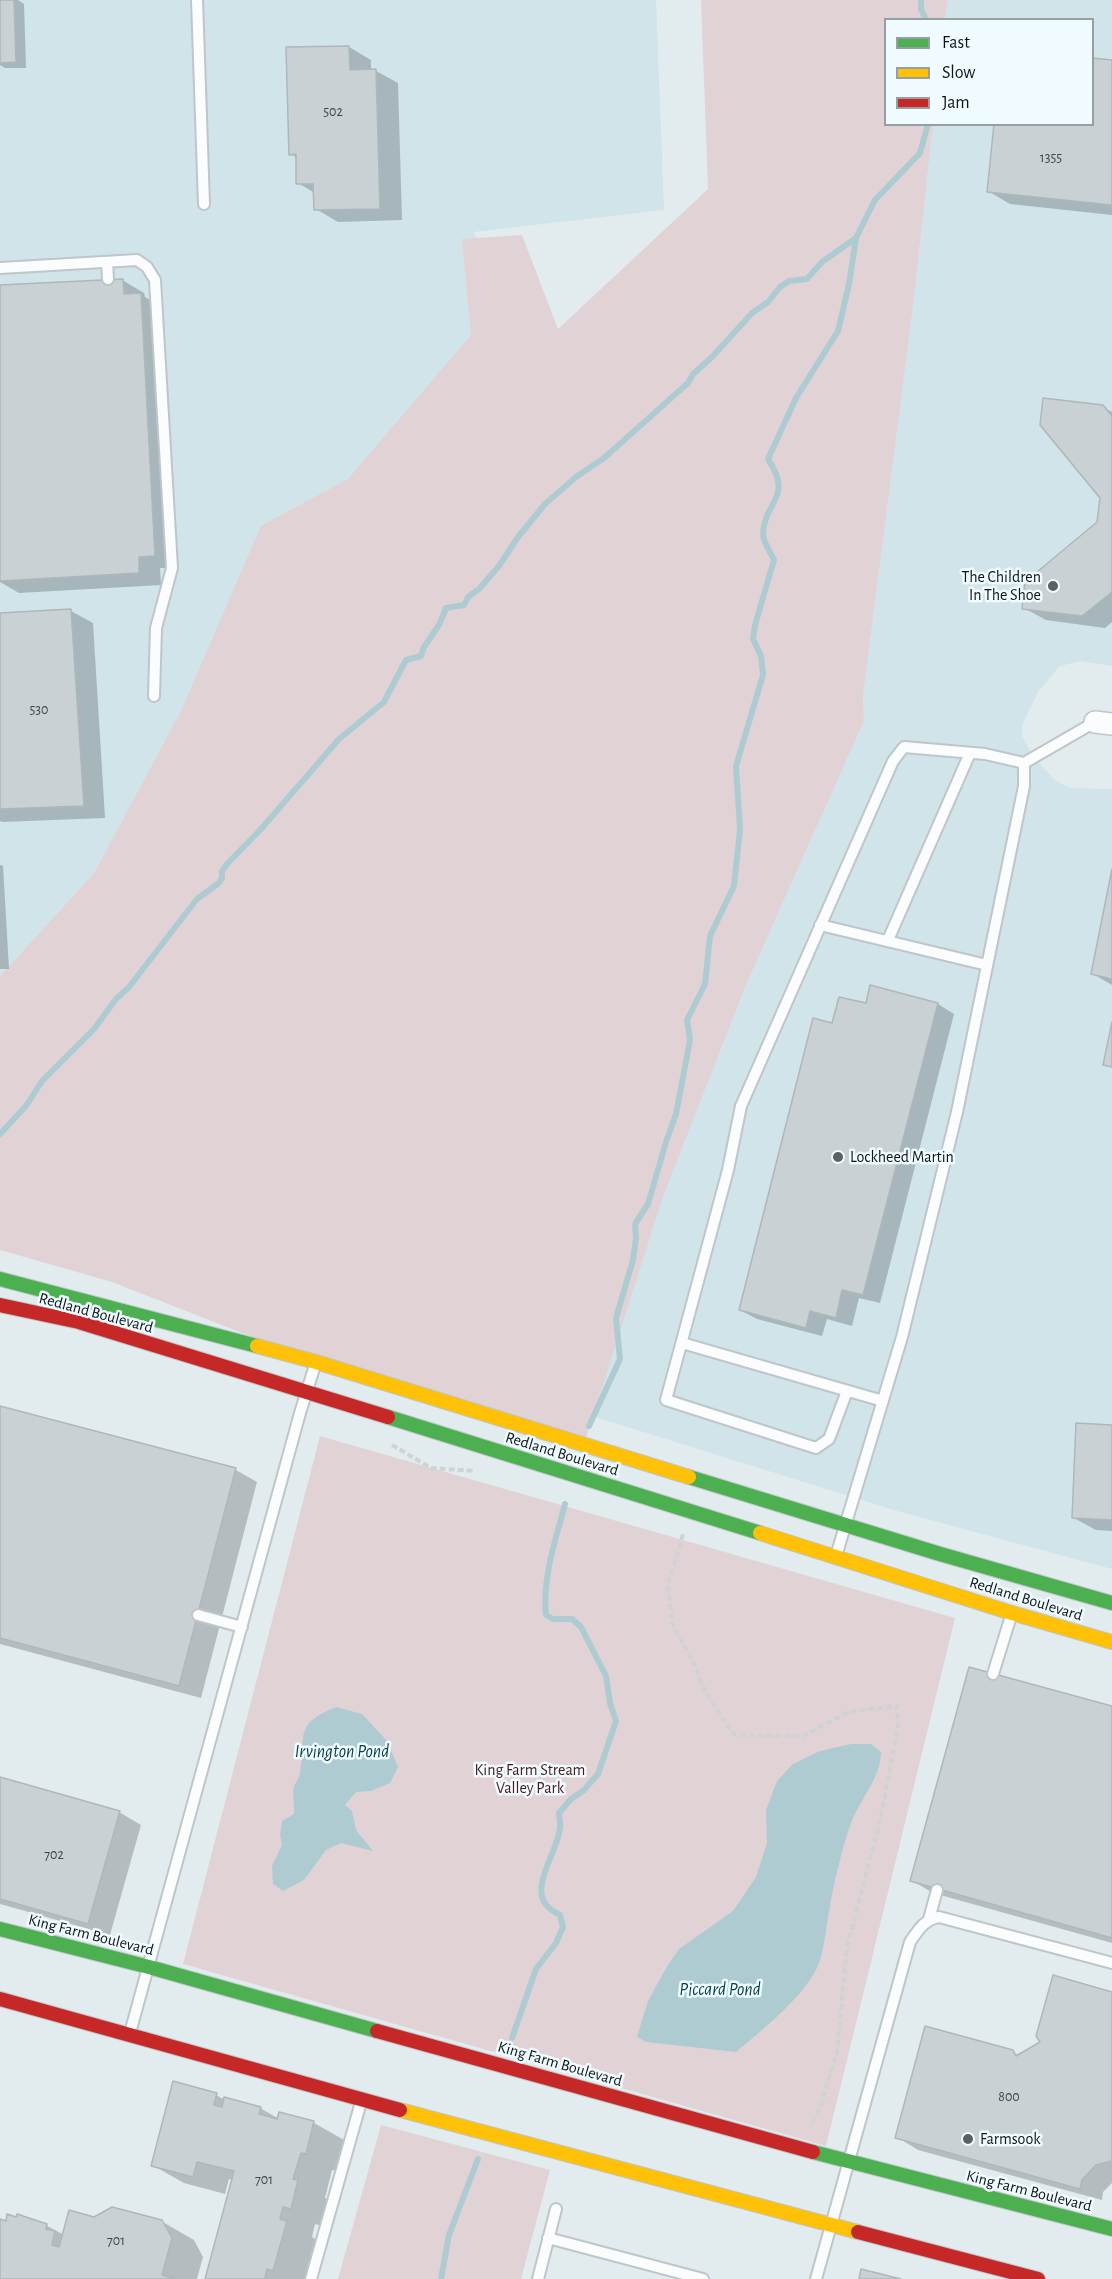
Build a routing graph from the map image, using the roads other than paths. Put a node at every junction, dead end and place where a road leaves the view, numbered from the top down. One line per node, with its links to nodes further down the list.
1 (197, 0): 2 (lane)
2 (204, 204)
3 (108, 262): 4 (lane); 5 (lane); 6 (lane)
4 (0, 268)
5 (108, 279)
6 (154, 696)
7 (1104, 723): 9 (lane)
8 (970, 753): 9 (lane); 10 (lane); 11 (lane)
9 (1023, 763): 12 (lane)
10 (820, 925): 11 (lane); 15 (lane)
11 (888, 940): 12 (lane)
12 (987, 965): 19 (lane)
13 (0, 1279): 16 (main road, Redland Boulevard)
14 (0, 1305): 18 (main road, Redland Boulevard)
15 (682, 1342): 17 (lane); 17 (lane)
16 (316, 1362): 18 (lane); 20 (main road, Redland Boulevard)
17 (847, 1391): 19 (lane)
18 (306, 1392): 21 (main road, Redland Boulevard); 25 (lane)
19 (883, 1401): 20 (lane)
20 (845, 1524): 21 (lane); 22 (main road, Redland Boulevard)
21 (835, 1557): 23 (main road, Redland Boulevard)
22 (1112, 1603)
23 (1012, 1613): 26 (main road, Redland Boulevard); 27 (lane)
24 (198, 1615): 25 (lane)
25 (242, 1627): 32 (lane)
26 (1112, 1642)
27 (993, 1674)
28 (937, 1890): 29 (lane)
29 (929, 1919): 31 (lane); 36 (lane)
30 (0, 1929): 32 (main road, King Farm Boulevard)
31 (1112, 1963)
32 (149, 1967): 34 (lane); 36 (main road, King Farm Boulevard)
33 (0, 2000): 34 (main road)
34 (130, 2033): 35 (main road)
35 (362, 2099): 38 (main road); 41 (lane)
36 (850, 2162): 38 (lane); 39 (main road, King Farm Boulevard)
37 (556, 2209): 40 (lane)
38 (832, 2226): 44 (lane); 45 (main road)
39 (1112, 2229)
40 (548, 2238): 42 (lane); 43 (lane)
41 (311, 2279)
42 (538, 2279)
43 (703, 2279)
44 (816, 2279)
45 (1038, 2279)

